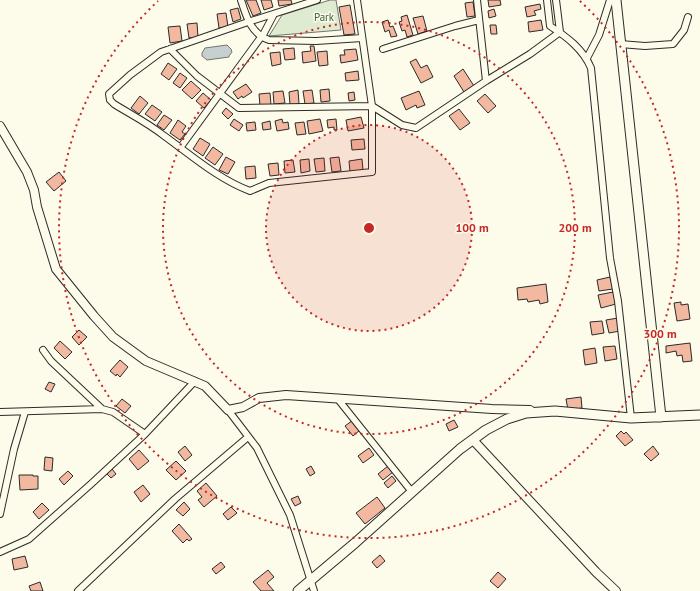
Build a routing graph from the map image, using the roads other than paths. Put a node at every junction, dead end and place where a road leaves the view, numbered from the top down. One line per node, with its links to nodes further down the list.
1 (241, 0): 12 (street)
2 (317, 0): 9 (street)
3 (357, 0): 15 (street)
4 (477, 0): 11 (street)
5 (547, 0): 13 (street)
6 (556, 0): 13 (street)
7 (610, 0): 19 (street)
8 (616, 0): 16 (main road)
9 (274, 14): 12 (street); 14 (street)
10 (688, 18): 16 (street)
11 (479, 20): 18 (street); 20 (street)
12 (248, 22): 14 (street); 17 (street)
13 (560, 32): 19 (street); 20 (street)
14 (261, 37): 15 (street); 21 (street)
15 (362, 38): 22 (street)
16 (620, 44): 34 (main road)
17 (170, 49): 21 (street); 24 (street)
18 (383, 49)
19 (587, 58): 35 (street)
20 (486, 81): 22 (street)
21 (221, 93): 22 (street); 24 (street)
22 (372, 106): 24 (street)
23 (0, 126): 26 (street)
24 (180, 148)
25 (43, 350): 28 (street)
26 (195, 381): 29 (street); 36 (street)
27 (337, 398): 29 (street); 30 (street); 39 (street)
28 (102, 409): 32 (street); 36 (street)
29 (228, 410): 37 (street)
30 (555, 411): 35 (main road); 38 (main road)
31 (0, 412): 32 (street)
32 (25, 412): 40 (street)
33 (700, 415): 34 (main road)
34 (660, 417): 35 (main road)
35 (631, 418)
36 (145, 434): 41 (street)
37 (248, 437): 42 (street); 43 (street)
38 (473, 440): 39 (main road); 46 (street)
39 (412, 492): 42 (main road)
40 (0, 514)
41 (0, 552)
42 (311, 580): 44 (main road); 45 (street)
43 (78, 591)
44 (298, 591)
45 (314, 591)
46 (616, 591)

